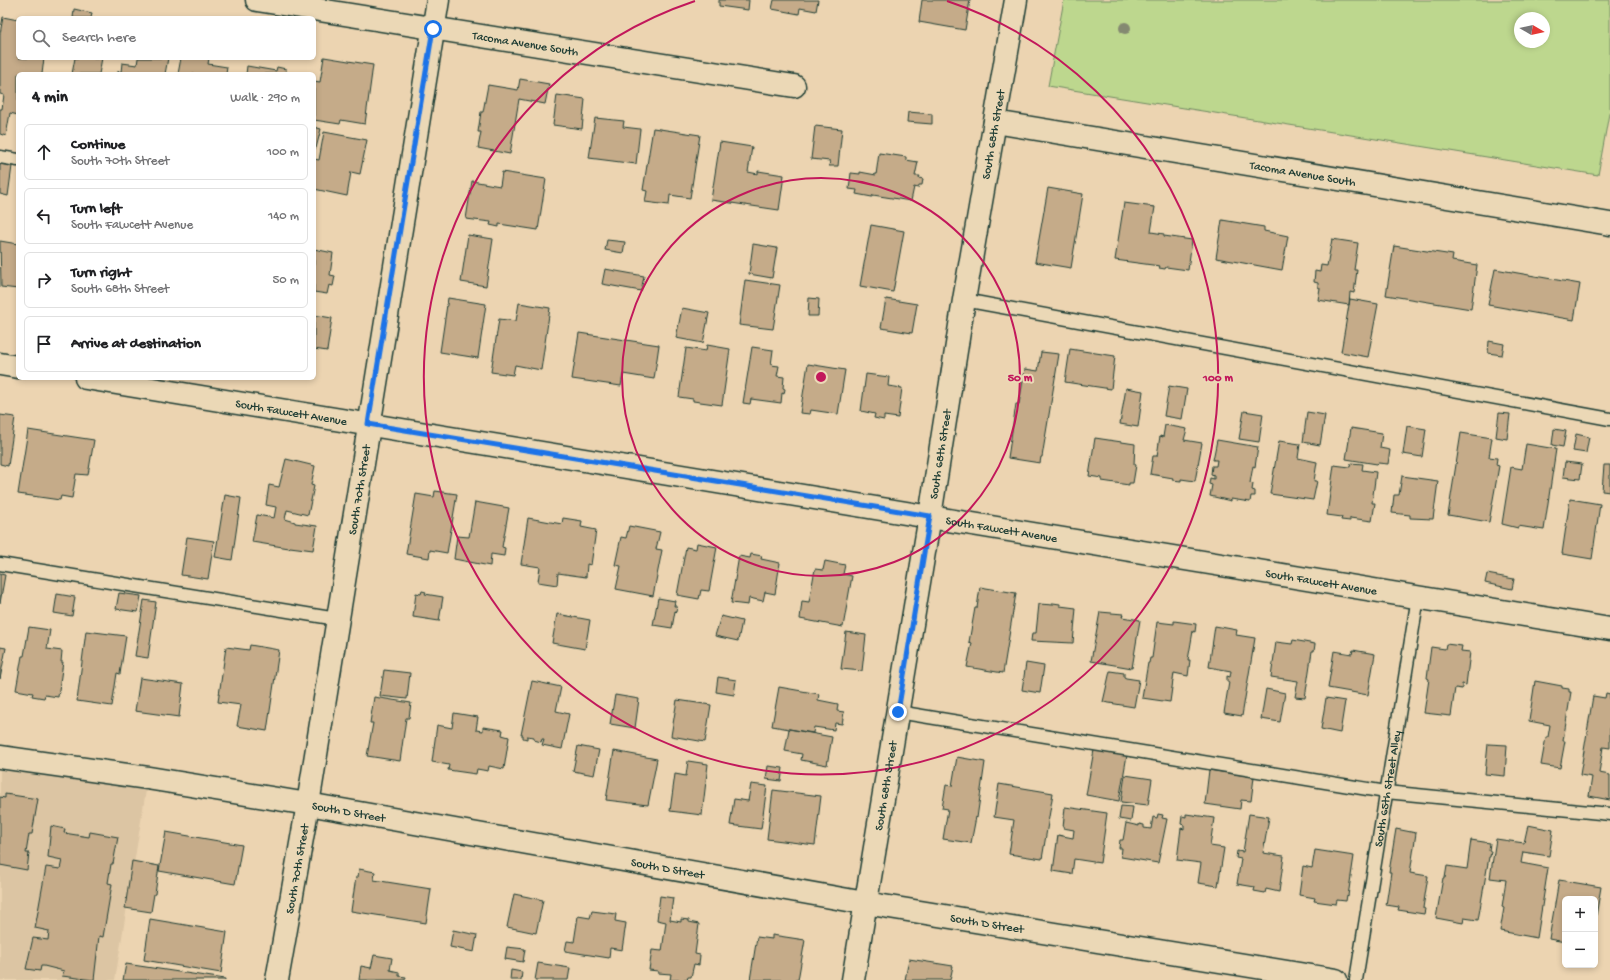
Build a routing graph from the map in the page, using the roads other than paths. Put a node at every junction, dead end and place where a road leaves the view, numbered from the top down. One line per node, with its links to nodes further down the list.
1 (257, 0): 4 (street, Tacoma Avenue South)
2 (438, 0): 4 (street, South 70th Street)
3 (1016, 0): 6 (street, South 68th Street)
4 (433, 29): 5 (street, Tacoma Avenue South); 15 (street, South 70th Street)
5 (794, 86)
6 (995, 122): 9 (street, Tacoma Avenue South); 10 (street, South 68th Street)
7 (0, 157): 8 (lane)
8 (16, 160)
9 (1610, 224)
10 (964, 300): 14 (lane); 16 (street, South 68th Street)
11 (0, 364): 12 (street)
12 (16, 367)
13 (98, 380): 15 (street, South Fawcett Avenue)
14 (1610, 419)
15 (368, 424): 16 (street, South Fawcett Avenue); 19 (street, South 70th Street)
16 (930, 516): 18 (street, South Fawcett Avenue); 21 (street, South 68th Street)
17 (0, 564): 19 (lane)
18 (1418, 597): 20 (street, South Fawcett Avenue); 23 (lane, South 65th Street Alley)
19 (337, 620): 24 (street, South 70th Street)
20 (1610, 629)
21 (898, 712): 23 (lane); 26 (street, South 68th Street)
22 (0, 757): 24 (street, South D Street)
23 (1386, 792): 25 (lane); 30 (lane, South 65th Street Alley)
24 (308, 804): 26 (street, South D Street); 27 (street, South 70th Street)
25 (1610, 814)
26 (865, 903): 28 (street, South 68th Street); 29 (street, South D Street)
27 (278, 980)
28 (853, 980)
29 (1336, 980)
30 (1356, 980)

